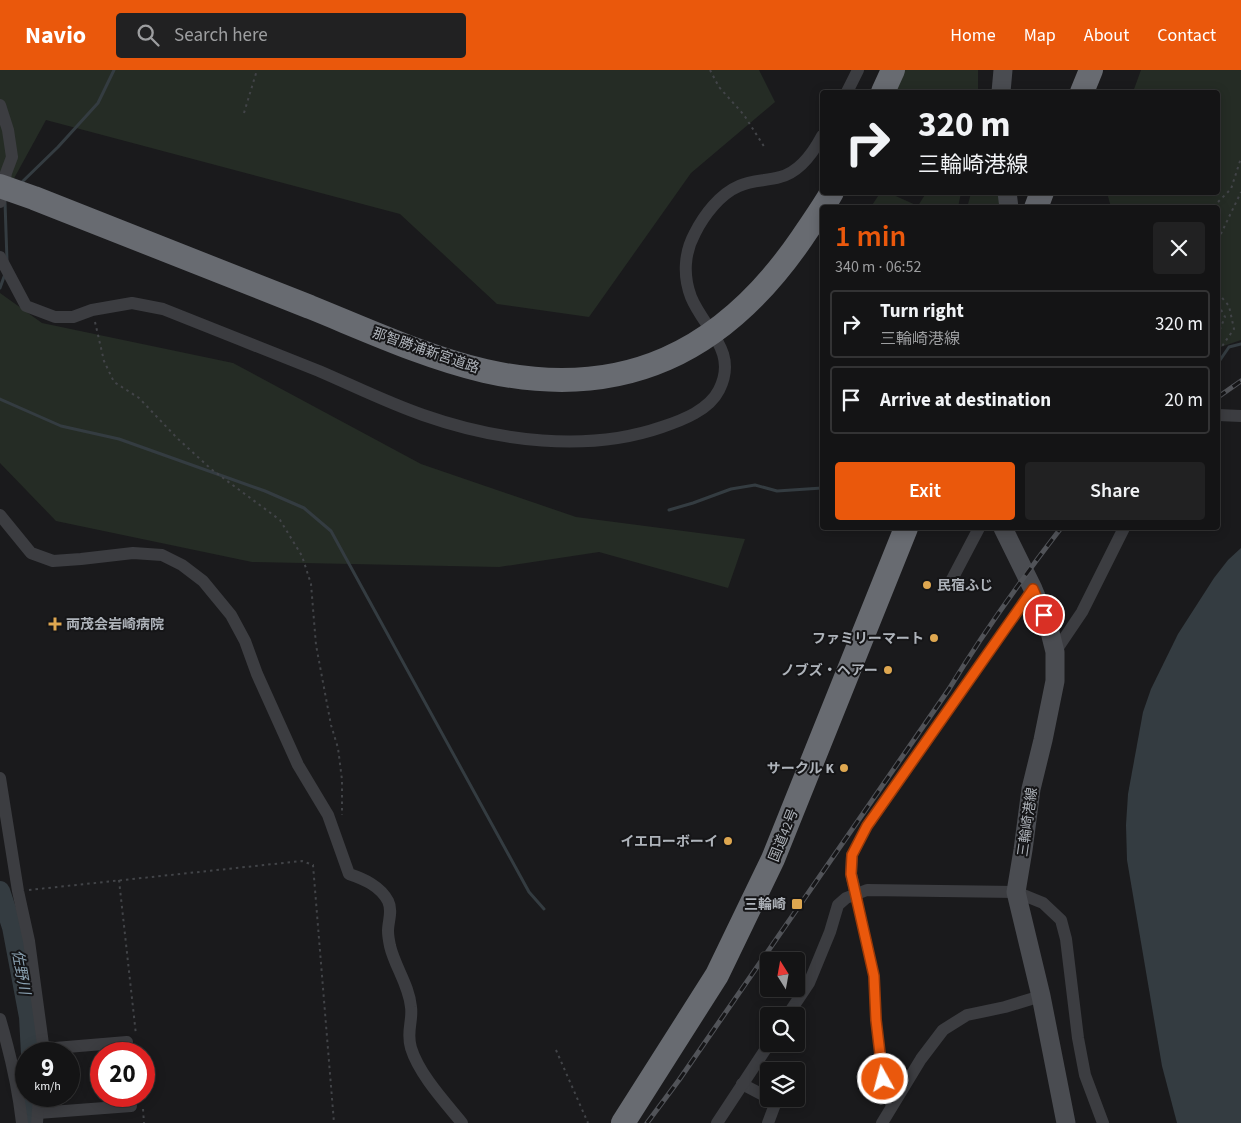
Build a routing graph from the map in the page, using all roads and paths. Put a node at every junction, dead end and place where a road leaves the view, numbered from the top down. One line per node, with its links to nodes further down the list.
1 (257, 70): 12 (path)
2 (710, 70): 14 (path)
3 (858, 70): 7 (street)
4 (893, 70): 8 (highway)
5 (1004, 70): 9 (main road)
6 (1091, 70): 10 (highway)
7 (848, 90)
8 (884, 90)
9 (1002, 90)
10 (1083, 90)
11 (0, 105): 18 (street)
12 (244, 113)
13 (820, 139): 25 (street)
14 (765, 148)
15 (1241, 158): 19 (path)
16 (0, 186): 20 (highway, 那智勝浦新宮道路)
17 (1241, 192): 21 (path)
18 (0, 202)
19 (1217, 205)
20 (820, 211)
21 (1220, 236)
22 (0, 257): 25 (street)
23 (1220, 295): 27 (path)
24 (1220, 308): 26 (path)
25 (92, 310): 39 (path)
26 (1220, 329)
27 (1220, 349)
28 (1220, 416): 29 (street)
29 (1241, 416)
30 (0, 515): 39 (street)
31 (905, 530): 65 (highway, 国道42号)
32 (978, 530): 35 (street)
33 (1004, 530): 36 (main road, 三輪崎港線)
34 (1123, 530): 37 (street)
35 (949, 585)
36 (1033, 589): 37 (main road, 三輪崎港線); 40 (lane)
37 (1055, 652): 43 (main road, 三輪崎港線)
38 (0, 778): 42 (street)
39 (334, 834): 63 (street)
40 (852, 855): 44 (street)
41 (119, 880): 42 (path); 48 (path); 62 (path)
42 (18, 891): 49 (street)
43 (1016, 892): 44 (street); 45 (main road, 三輪崎港線); 70 (street)
44 (856, 894): 46 (street); 59 (lane)
45 (1041, 996): 59 (street); 69 (main road, 三輪崎港線)
46 (793, 1007)
47 (0, 1019): 53 (street)
48 (131, 1039): 50 (street)
49 (42, 1042)
50 (80, 1046)
51 (556, 1050): 64 (path)
52 (764, 1052): 54 (street)
53 (15, 1070)
54 (742, 1084): 55 (street); 66 (street)
55 (760, 1093)
56 (23, 1107): 61 (street)
57 (123, 1107): 60 (street)
58 (771, 1107): 67 (street)
59 (891, 1108): 68 (street)
60 (37, 1118)
61 (22, 1123)
62 (334, 1123)
63 (462, 1123)
64 (588, 1123)
65 (623, 1123)
66 (717, 1123)
67 (768, 1123)
68 (882, 1123)
69 (1066, 1123)
70 (1103, 1123)

